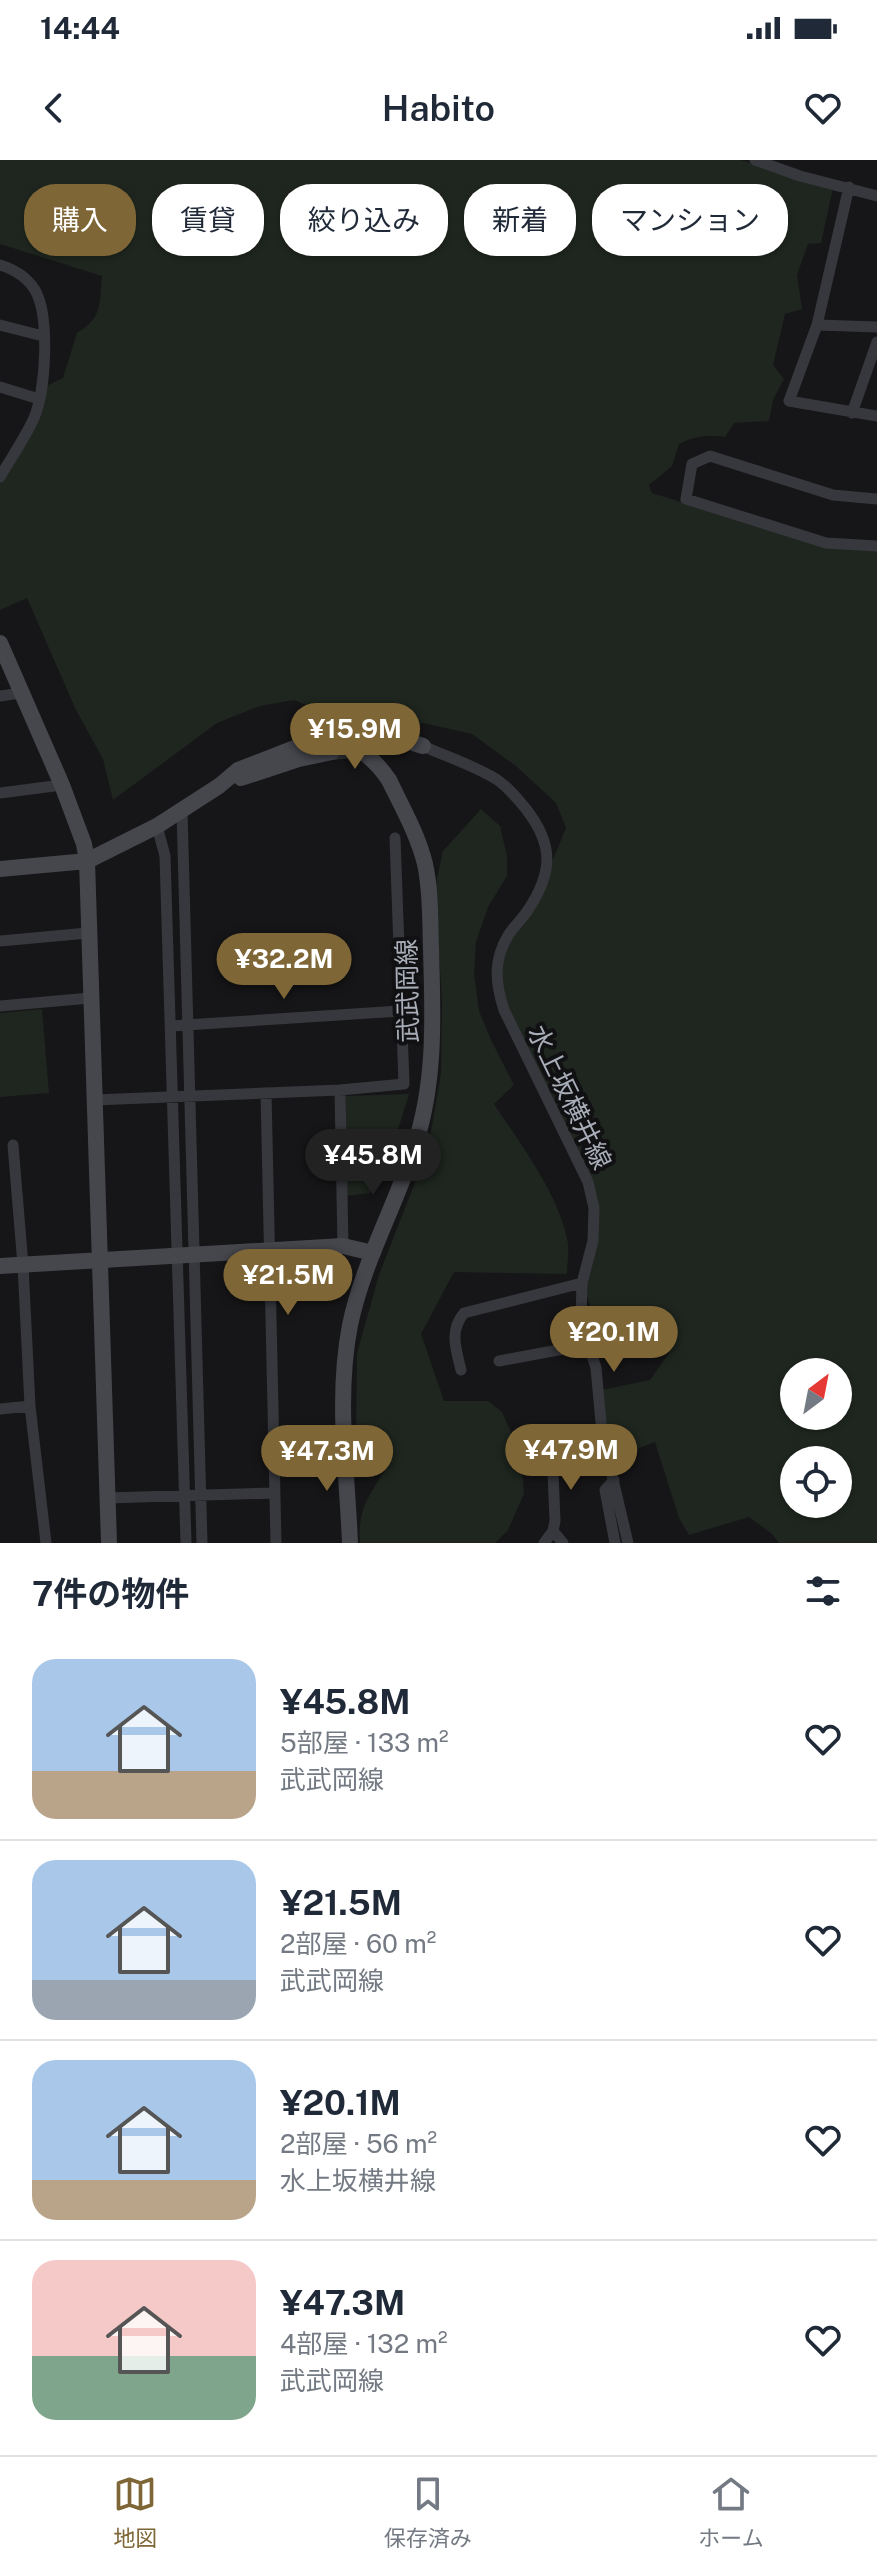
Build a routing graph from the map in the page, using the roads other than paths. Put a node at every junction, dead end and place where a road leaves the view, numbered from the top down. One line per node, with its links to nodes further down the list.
1 (755, 160): 3 (street)
2 (795, 160): 3 (street)
3 (788, 171): 4 (street)
4 (849, 187): 5 (street); 8 (street)
5 (877, 196)
6 (0, 265): 10 (street)
7 (0, 325): 10 (street)
8 (817, 325): 9 (street); 14 (street)
9 (877, 327)
10 (43, 336): 13 (street)
11 (877, 342): 14 (street)
12 (0, 387): 13 (street)
13 (39, 399): 16 (street)
14 (852, 413): 15 (street)
15 (877, 416)
16 (0, 477)
17 (877, 499): 18 (street)
18 (877, 546)
19 (0, 643): 20 (street)
20 (21, 693): 21 (street); 25 (street)
21 (0, 696)
22 (423, 746): 23 (street); 24 (street); 52 (street, 水上坂横井線)
23 (332, 747): 27 (street); 46 (street, 武武岡線, bridge)
24 (380, 747)
25 (62, 785): 26 (street); 30 (street)
26 (0, 793)
27 (182, 811): 28 (street); 37 (street)
28 (157, 826): 30 (street); 38 (street)
29 (395, 838): 36 (street)
30 (87, 861): 31 (street); 32 (street)
31 (0, 869)
32 (88, 933): 33 (street); 34 (street)
33 (0, 941)
34 (90, 998): 35 (street); 43 (street)
35 (0, 1006)
36 (400, 1011): 37 (street); 39 (street)
37 (189, 1024): 38 (street); 41 (street)
38 (171, 1026): 42 (street)
39 (340, 1090): 40 (street); 45 (street)
40 (266, 1093): 41 (street); 47 (street)
41 (190, 1096): 42 (street); 48 (street)
42 (174, 1097): 43 (street); 48 (street)
43 (94, 1100): 49 (street)
44 (13, 1145): 50 (street)
45 (343, 1246): 46 (street); 47 (street)
46 (375, 1247): 70 (street, 武武岡線)
47 (269, 1251): 48 (street); 60 (street)
48 (186, 1255): 49 (street); 61 (street); 62 (street)
49 (99, 1260): 50 (street); 63 (street)
50 (23, 1265): 51 (street); 56 (street)
51 (0, 1266)
52 (582, 1283): 53 (street, 水上坂横井線); 55 (street)
53 (590, 1344): 54 (street); 58 (street, 水上坂横井線)
54 (499, 1361)
55 (461, 1370)
56 (30, 1406): 57 (street); 65 (street)
57 (0, 1409)
58 (602, 1433): 59 (street, 水上坂横井線); 64 (street)
59 (614, 1480): 73 (street); 74 (street, 水上坂横井線)
60 (275, 1493): 61 (street); 69 (street)
61 (201, 1495): 62 (street); 68 (street)
62 (185, 1496): 63 (street); 67 (street)
63 (107, 1498): 66 (street)
64 (553, 1531): 71 (street); 72 (street)
65 (46, 1543)
66 (109, 1543)
67 (186, 1543)
68 (202, 1543)
69 (276, 1543)
70 (350, 1543)
71 (544, 1543)
72 (563, 1543)
73 (615, 1543)
74 (628, 1543)

